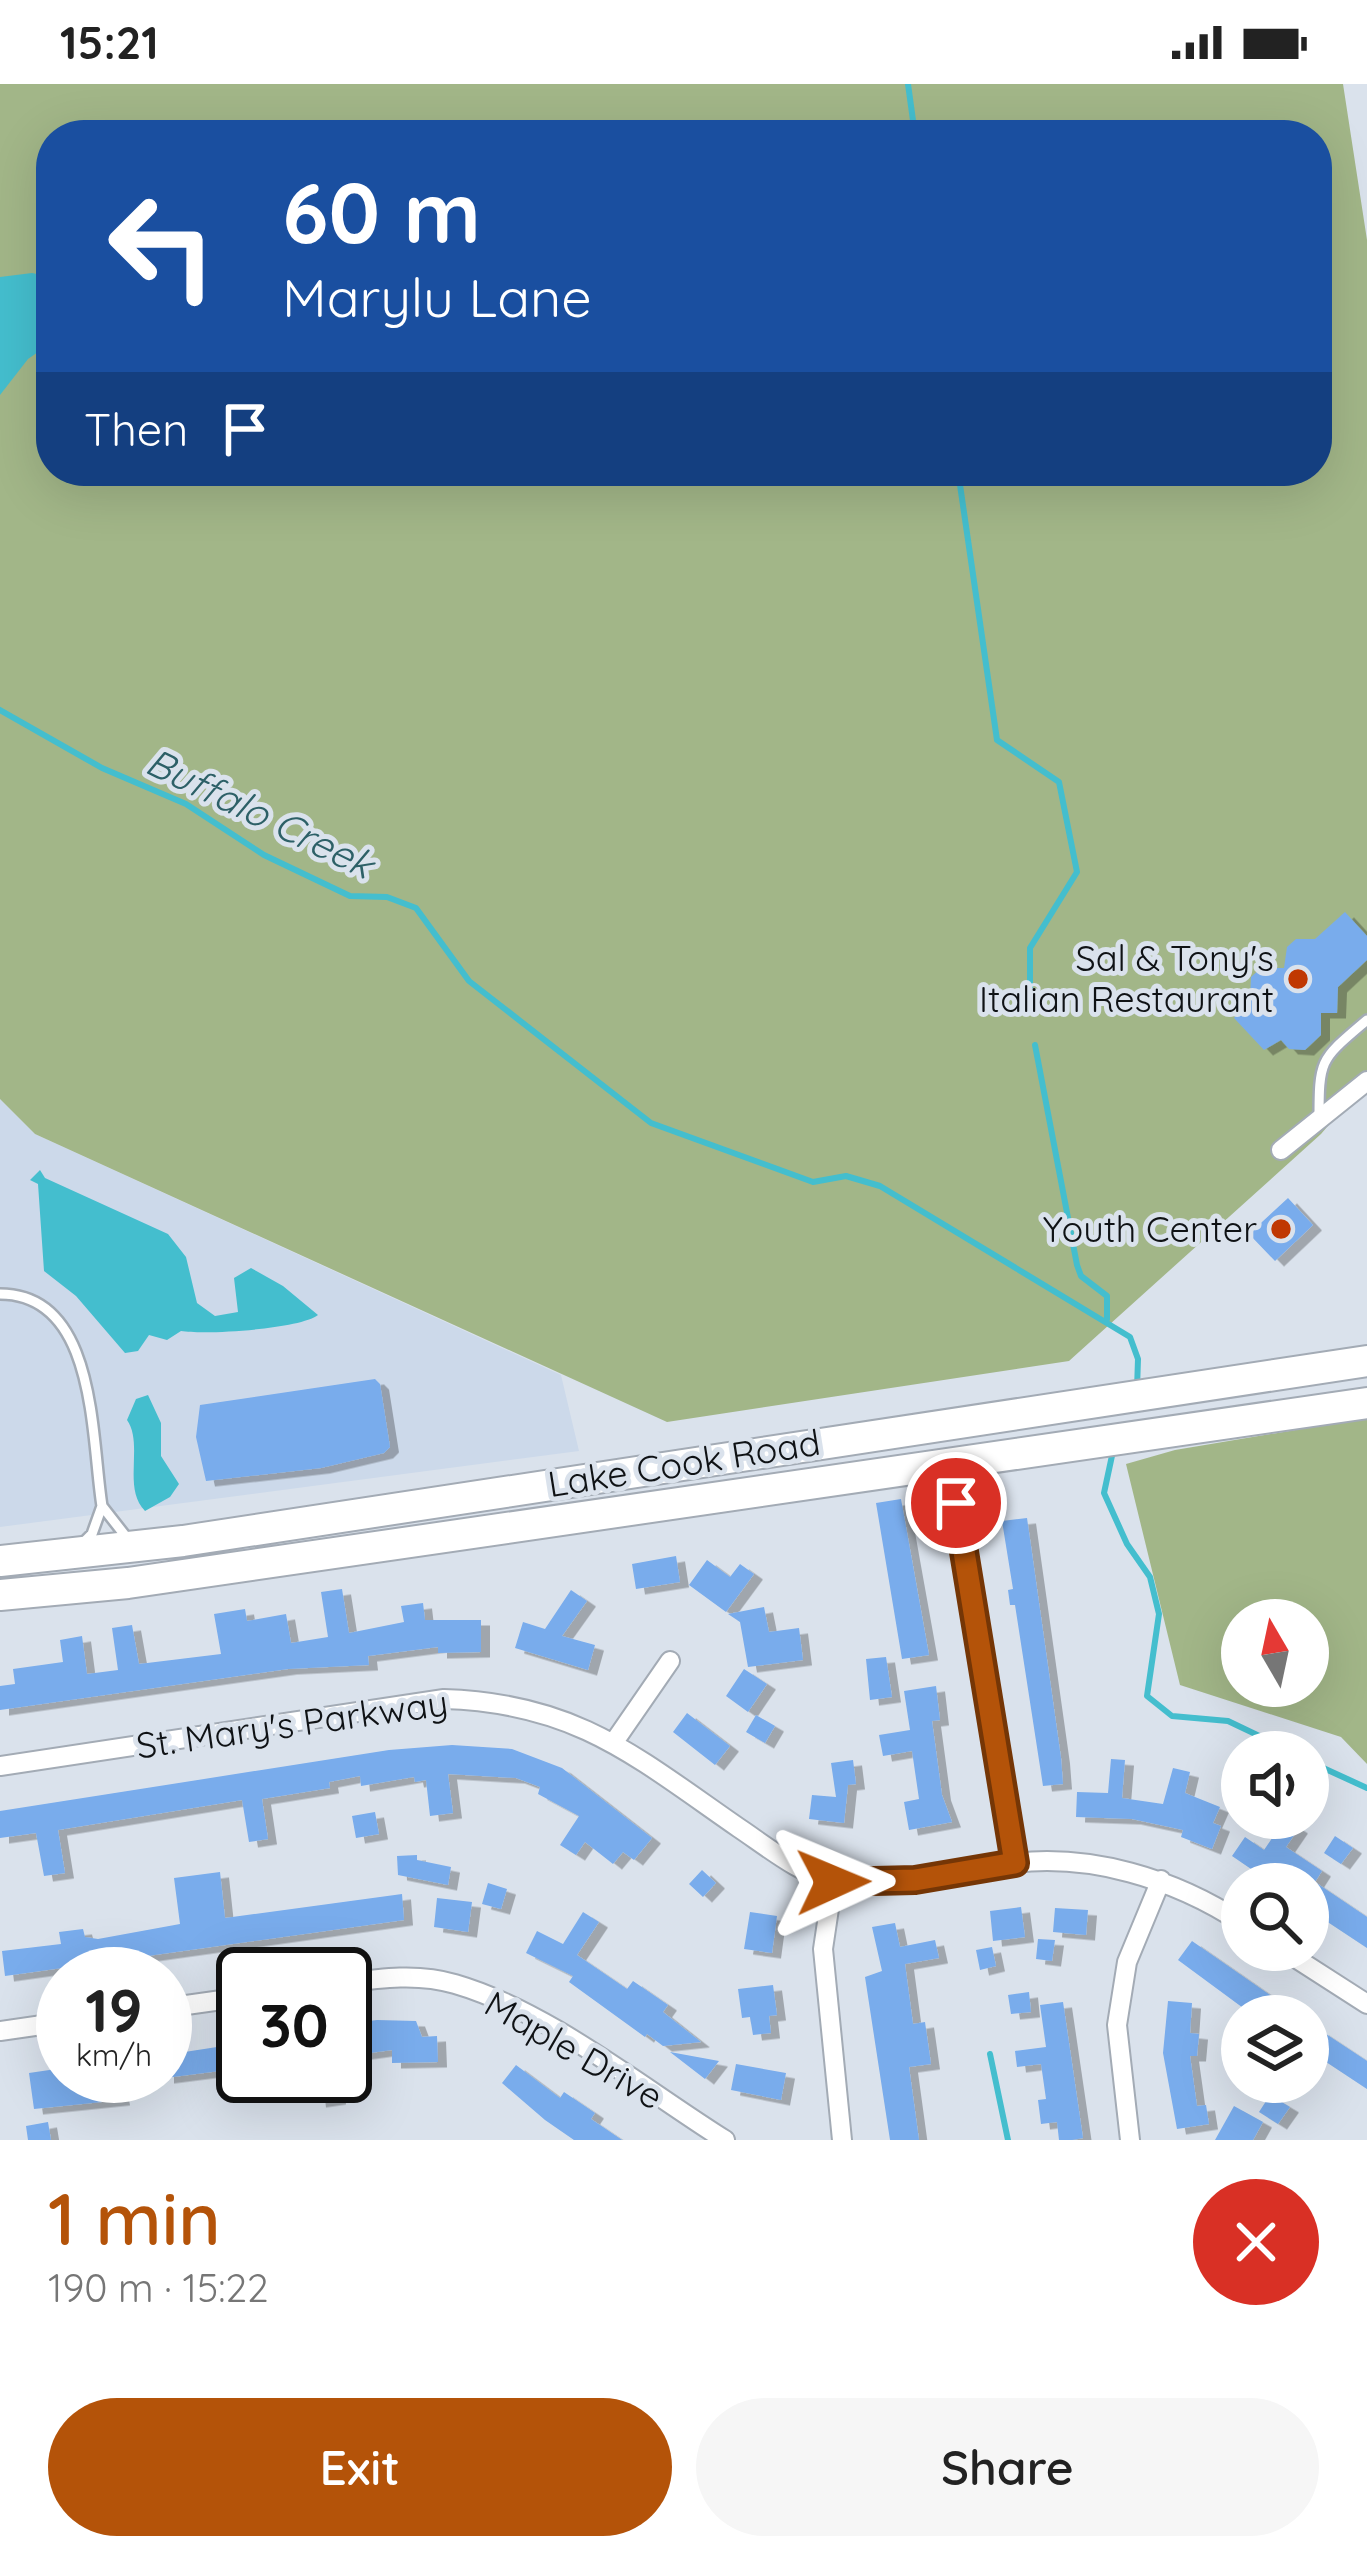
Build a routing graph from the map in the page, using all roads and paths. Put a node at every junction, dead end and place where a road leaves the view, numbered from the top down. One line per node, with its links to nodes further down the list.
1 (1367, 1020): 3 (lane)
2 (1367, 1082): 3 (street)
3 (1319, 1123): 4 (street)
4 (1281, 1150)
5 (0, 1294): 9 (lane)
6 (1367, 1361): 10 (main road, Lake Cook Road)
7 (1367, 1403): 13 (main road, Lake Cook Road)
8 (956, 1503): 17 (street)
9 (102, 1506): 10 (lane); 11 (lane)
10 (142, 1547): 11 (main road, Lake Cook Road)
11 (70, 1556): 12 (main road, Lake Cook Road)
12 (0, 1561)
13 (0, 1595)
14 (670, 1661): 15 (street)
15 (614, 1742): 16 (street, St. Mary's Parkway); 19 (street, St. Mary's Parkway)
16 (0, 1766)
17 (1015, 1863): 18 (street, St. Mary's Parkway); 19 (street, St. Mary's Parkway)
18 (1160, 1880): 20 (street, St. Mary's Parkway); 28 (street)
19 (833, 1882): 27 (street)
20 (1221, 1912)
21 (1316, 1971): 23 (street)
22 (372, 1979): 26 (street, Maple Drive)
23 (1367, 2004)
24 (36, 2026): 25 (street)
25 (0, 2031)
26 (725, 2140)
27 (842, 2140)
28 (1130, 2140)

